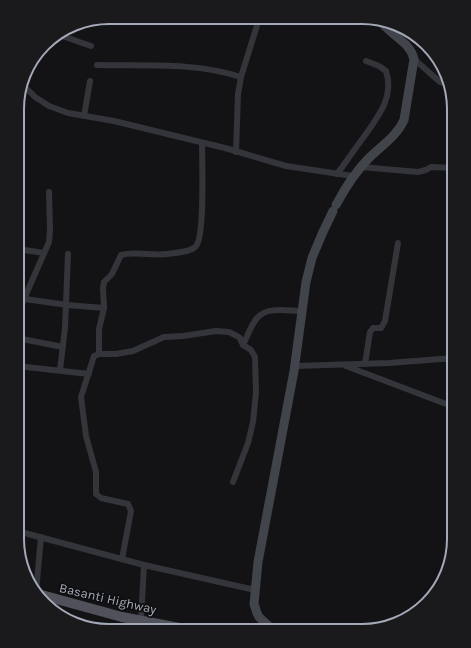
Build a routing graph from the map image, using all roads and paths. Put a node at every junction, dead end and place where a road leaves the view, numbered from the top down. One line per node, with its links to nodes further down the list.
1 (257, 24): 8 (street)
2 (386, 27): 5 (main road)
3 (64, 37): 4 (street)
4 (91, 46)
5 (414, 59): 10 (street); 15 (main road)
6 (366, 61): 17 (street)
7 (97, 65): 8 (street)
8 (241, 77): 14 (street)
9 (90, 81): 12 (street)
10 (443, 84)
11 (27, 89): 12 (street)
12 (84, 116): 13 (street)
13 (202, 143): 14 (street); 26 (street)
14 (236, 152): 17 (street)
15 (361, 167): 16 (street); 18 (main road)
16 (447, 168)
17 (337, 174): 18 (street)
18 (353, 176): 27 (main road)
19 (49, 192): 22 (street)
20 (398, 243): 33 (street)
21 (24, 250): 22 (street)
22 (44, 253): 24 (street)
23 (68, 254): 25 (street)
24 (25, 299): 25 (street)
25 (67, 305): 26 (street); 30 (street)
26 (104, 308): 31 (street)
27 (302, 311): 29 (street); 35 (main road)
28 (24, 339): 30 (street)
29 (243, 345): 31 (street); 40 (street)
30 (63, 347): 37 (street)
31 (100, 354): 38 (street)
32 (447, 358): 33 (street)
33 (365, 364): 34 (street)
34 (343, 365): 35 (street); 39 (street)
35 (295, 366): 46 (main road)
36 (24, 367): 37 (street)
37 (60, 370): 38 (street)
38 (89, 374): 43 (street)
39 (447, 405)
40 (233, 482)
41 (24, 533): 42 (street)
42 (41, 537): 43 (street); 45 (street)
43 (122, 559): 44 (street)
44 (144, 565): 46 (street); 48 (street)
45 (37, 584)
46 (255, 590): 50 (main road)
47 (46, 596): 48 (main road, Basanti Highway)
48 (141, 620): 49 (main road, Basanti Highway)
49 (163, 624)
50 (267, 624)

